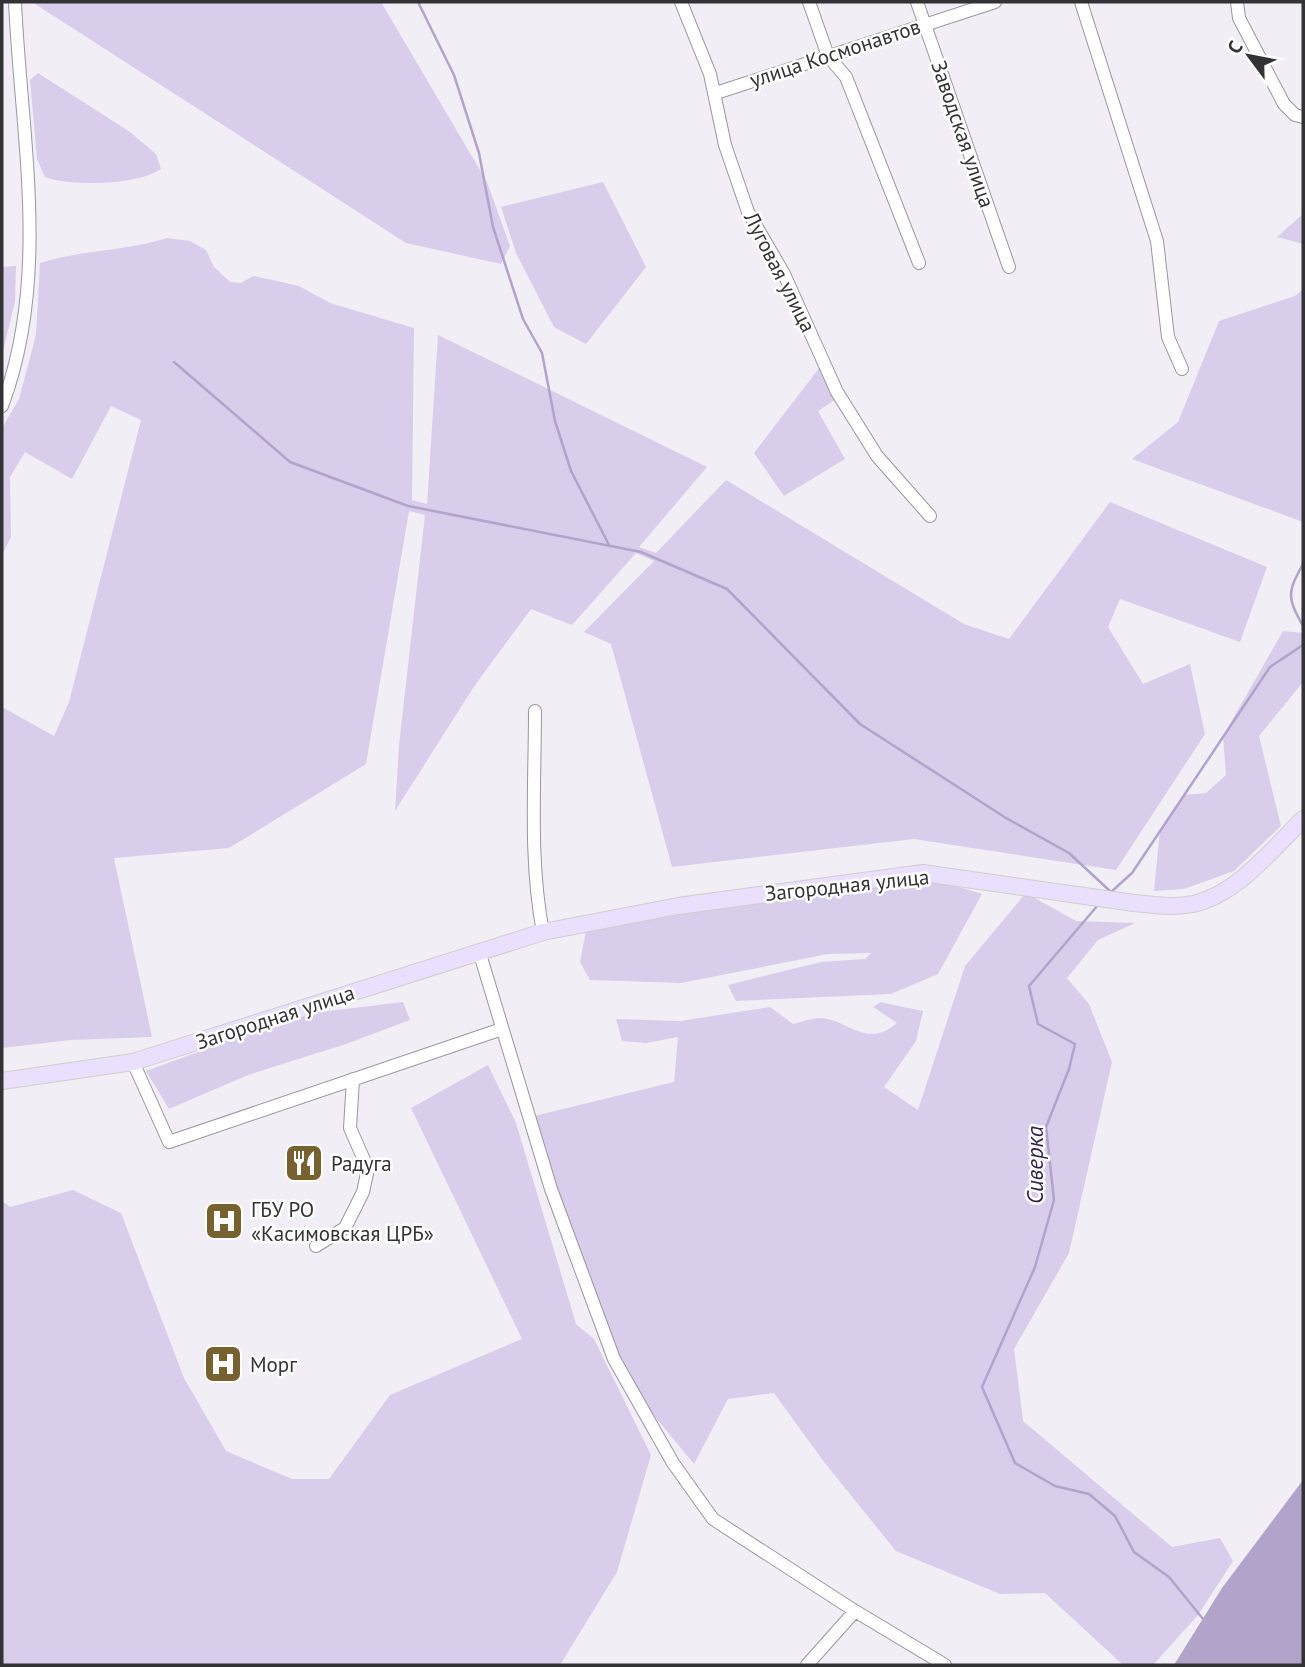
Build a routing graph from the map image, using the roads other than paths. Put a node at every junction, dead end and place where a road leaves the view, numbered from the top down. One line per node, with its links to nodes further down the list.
1 (15, 2): 15 (street)
2 (681, 2): 10 (street, Луговая улица)
3 (809, 2): 9 (street)
4 (917, 2): 8 (street, Заводская улица)
5 (995, 2): 8 (street, улица Космонавтов)
6 (1081, 2): 14 (street)
7 (1237, 2): 11 (street)
8 (924, 24): 9 (street, улица Космонавтов); 13 (street, Заводская улица)
9 (828, 56): 10 (street, улица Космонавтов); 12 (street)
10 (716, 93): 16 (street, Луговая улица)
11 (1303, 117)
12 (919, 263)
13 (1009, 267)
14 (1182, 369)
15 (2, 406)
16 (930, 516)
17 (535, 711): 19 (street)
18 (1303, 819): 19 (main road, Загородная улица)
19 (543, 932): 20 (main road, Загородная улица)
20 (479, 951): 21 (street); 22 (main road, Загородная улица)
21 (502, 1029): 23 (street); 26 (street)
22 (133, 1062): 23 (street); 24 (main road, Загородная улица)
23 (353, 1079): 25 (street)
24 (2, 1081)
25 (316, 1246)
26 (855, 1611): 27 (street); 28 (street)
27 (807, 1665)
28 (945, 1665)

